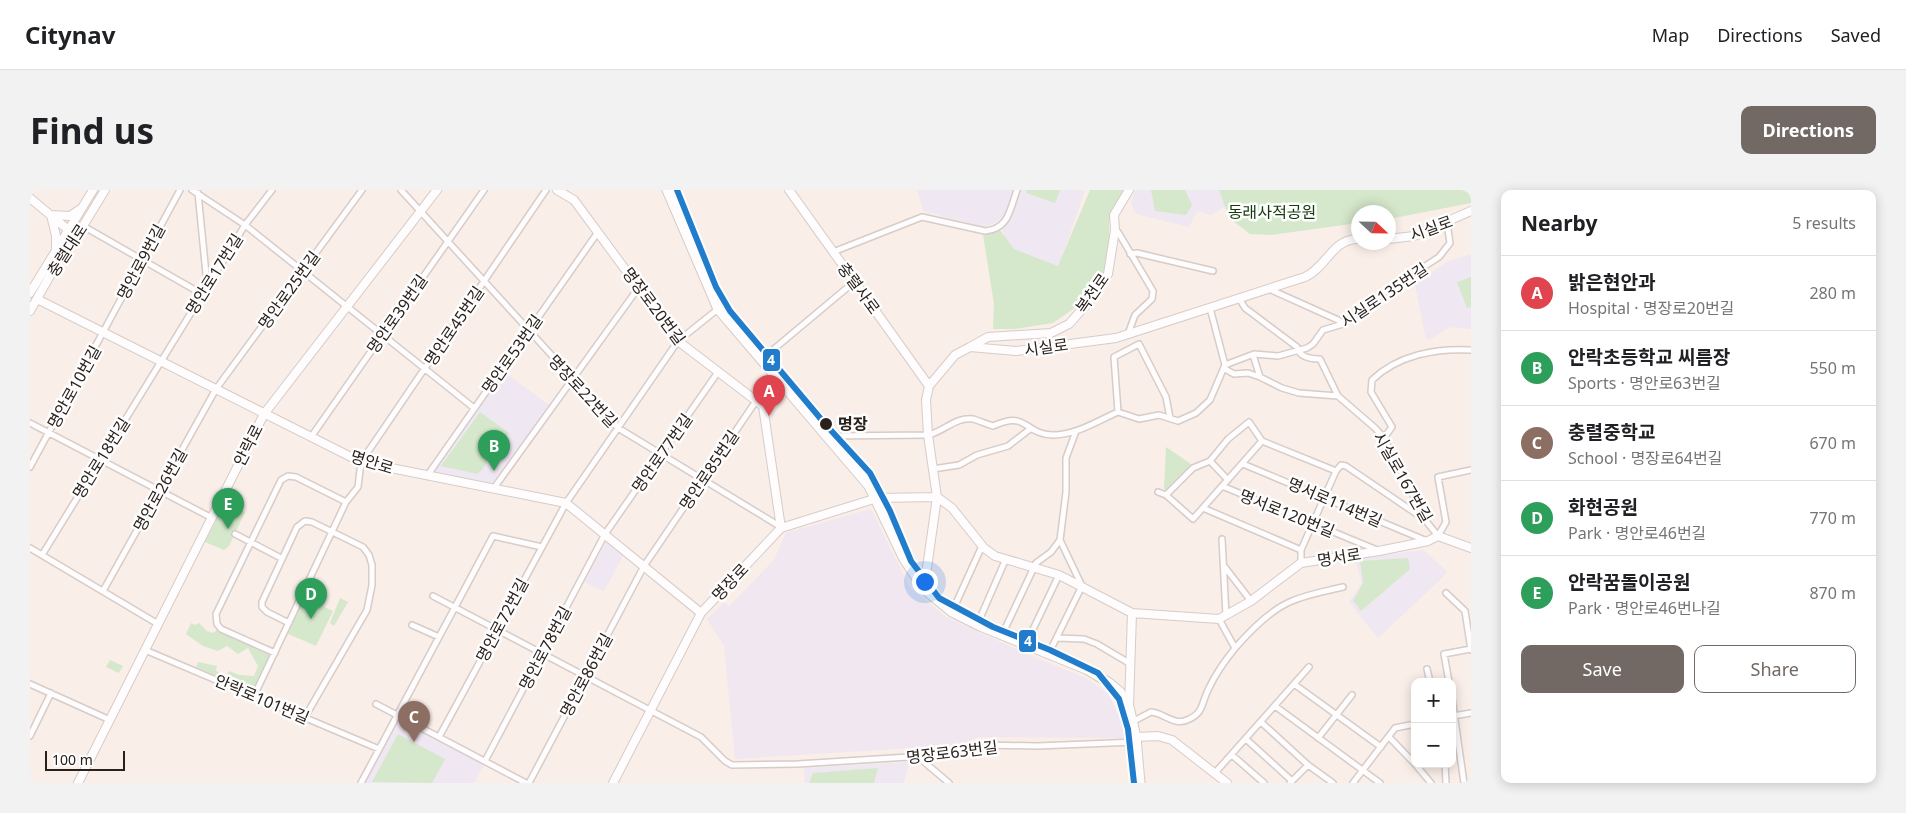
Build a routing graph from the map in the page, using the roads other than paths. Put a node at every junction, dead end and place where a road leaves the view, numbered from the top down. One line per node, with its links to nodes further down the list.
1 (93, 190): 18 (main road)
2 (105, 190): 24 (main road, 충렬대로)
3 (180, 190): 34 (street, 명안로9번길)
4 (192, 190): 16 (street)
5 (272, 190): 23 (street, 명안로17번길)
6 (362, 190): 35 (street, 명안로25번길)
7 (401, 190): 20 (street, 명장로22번길)
8 (437, 190): 20 (main road, 안락로)
9 (484, 190): 30 (street, 명안로39번길)
10 (546, 190): 37 (street, 명안로45번길)
11 (558, 190): 26 (main road, 명장로20번길)
12 (667, 190): 48 (main road)
13 (789, 190): 32 (main road, 충렬사로)
14 (1017, 190): 32 (street)
15 (1129, 190): 27 (main road, 복천로)
16 (198, 192): 23 (street); 39 (street)
17 (30, 198): 21 (main road)
18 (81, 209): 21 (main road); 25 (main road)
19 (1471, 211): 22 (main road, 시실로)
20 (421, 212): 30 (street, 명장로22번길); 46 (main road, 안락로)
21 (51, 215): 25 (main road); 31 (main road)
22 (1447, 223): 28 (main road, 시실로); 50 (street, 시실로135번길)
23 (245, 225): 35 (street); 39 (street, 명안로17번길)
24 (83, 226): 25 (main road, 충렬대로); 34 (street)
25 (71, 232): 31 (main road); 45 (main road, 충렬대로)
26 (598, 232): 40 (main road, 명장로20번길); 51 (street, 명안로53번길)
27 (1115, 232): 33 (street); 56 (main road, 복천로)
28 (1396, 239)
29 (1351, 240): 41 (main road, 시실로)
30 (448, 242): 37 (street, 명장로22번길); 54 (street, 명안로39번길)
31 (55, 252): 42 (main road)
32 (833, 252): 38 (main road, 충렬사로)
33 (1130, 254): 36 (street); 53 (street)
34 (142, 261): 43 (street); 52 (street, 명안로9번길)
35 (303, 271): 46 (street); 69 (street, 명안로25번길)
36 (1213, 271)
37 (484, 282): 51 (street, 명장로22번길); 63 (street, 명안로45번길)
38 (854, 282): 60 (street); 68 (main road, 충렬사로)
39 (208, 285): 43 (street, 명안로17번길)
40 (638, 286): 55 (main road, 명장로20번길); 66 (street)
41 (1269, 289): 44 (main road, 시실로); 50 (street)
42 (30, 292)
43 (202, 294): 61 (street, 명안로17번길)
44 (1239, 298): 47 (main road, 시실로); 57 (street, 시실로167번길)
45 (37, 299): 49 (main road, 충렬대로); 52 (main road, 명안로)
46 (348, 306): 54 (street); 74 (main road, 안락로)
47 (1210, 308): 53 (main road, 시실로); 62 (street)
48 (718, 309): 55 (street, 명안로72번길); 60 (main road)
49 (30, 311)
50 (1343, 324): 57 (street, 시실로135번길)
51 (528, 332): 66 (street, 명장로22번길); 72 (street, 명안로53번길)
52 (103, 334): 61 (main road, 명안로); 80 (street, 명안로10번길)
53 (1128, 334): 56 (main road, 시실로)
54 (383, 335): 63 (street); 83 (street, 명안로39번길)
55 (678, 341): 64 (main road, 명장로20번길); 77 (street, 명안로72번길)
56 (970, 347): 68 (main road)
57 (1298, 350): 59 (street); 70 (street, 시실로167번길)
58 (1471, 350): 84 (street)
59 (1252, 355): 62 (street); 65 (street)
60 (762, 359): 67 (main road)
61 (160, 362): 69 (main road, 명안로); 87 (street, 명안로18번길)
62 (1225, 365): 65 (street); 75 (street)
63 (425, 368): 72 (street); 89 (street, 명안로45번길)
64 (718, 372): 71 (main road, 명장로20번길); 86 (street, 명안로77번길)
65 (1260, 377): 70 (street)
66 (572, 379): 77 (street, 명장로22번길); 99 (street)
67 (780, 380): 71 (street, 명안로85번길); 82 (main road)
68 (929, 386): 81 (main road)
69 (216, 389): 74 (main road, 명안로); 100 (street, 명안로26번길)
70 (1338, 396): 84 (street, 시실로167번길)
71 (756, 401): 96 (street, 명안로85번길); 112 (main road, 명장로20번길)
72 (474, 408): 95 (street, 명안로53번길)
73 (1118, 412): 75 (street); 75 (street); 79 (street)
74 (264, 414): 83 (main road, 명안로); 109 (main road, 안락로)
75 (1170, 418)
76 (30, 423): 80 (street)
77 (618, 428): 86 (street, 명장로22번길); 107 (street, 명안로72번길)
78 (1030, 429): 79 (street); 81 (street); 92 (street)
79 (1076, 431): 118 (street)
80 (48, 433): 87 (street); 91 (street, 명안로10번길)
81 (928, 435): 82 (street); 92 (main road)
82 (826, 436): 104 (main road)
83 (311, 438): 89 (main road, 명안로)
84 (1384, 438): 110 (street, 시실로167번길)
85 (1262, 441): 88 (street); 90 (street); 94 (street)
86 (661, 455): 96 (street, 명장로22번길); 115 (street, 명안로77번길)
87 (100, 460): 100 (street); 127 (street, 명안로18번길)
88 (1210, 461): 97 (street); 102 (street)
89 (361, 462): 95 (main road, 명안로); 106 (street)
90 (1242, 464): 97 (street); 105 (street, 명서로114번길)
91 (30, 468)
92 (933, 469): 103 (main road)
93 (1471, 470): 116 (street)
94 (1336, 471): 105 (street); 110 (street)
95 (427, 476): 99 (main road, 명안로)
96 (702, 480): 112 (street, 명장로22번길); 131 (street, 명안로85번길)
97 (1228, 480): 98 (street)
98 (1222, 486): 108 (street); 111 (street, 명서로120번길)
99 (494, 488): 107 (main road, 명안로)
100 (160, 491): 109 (street); 138 (street, 명안로26번길)
101 (1158, 492): 102 (street)
102 (1166, 495): 108 (street)
103 (937, 497): 104 (main road, 명장로); 121 (main road); 137 (main road)
104 (877, 498): 112 (main road, 명장로); 137 (main road)
105 (1324, 498): 111 (street); 119 (street, 명서로114번길)
106 (346, 502): 113 (street); 120 (street)
107 (566, 504): 115 (main road, 명안로); 122 (street, 명안로72번길)
108 (1204, 508): 125 (street)
109 (212, 518): 148 (main road, 안락로)
110 (1426, 520): 116 (street, 시실로167번길)
111 (1313, 524): 125 (street); 126 (street, 명서로120번길)
112 (781, 528): 144 (main road, 명장로)
113 (332, 532): 128 (street); 147 (street); 181 (street)
114 (235, 534): 120 (street)
115 (605, 534): 131 (main road, 명안로); 160 (street, 명안로78번길)
116 (1438, 536): 119 (main road, 명서로); 124 (main road)
117 (1222, 539): 132 (street)
118 (1060, 540): 133 (street); 135 (street)
119 (1428, 541): 126 (main road, 명서로)
120 (252, 542): 128 (street); 159 (street)
121 (982, 546): 129 (main road); 143 (street)
122 (542, 547): 142 (street); 151 (street, 명안로72번길)
123 (30, 548): 127 (street)
124 (1471, 548)
125 (1301, 550): 130 (street)
126 (1379, 551): 130 (main road, 명서로)
127 (42, 555): 138 (street)
128 (281, 558): 147 (street)
129 (1005, 561): 133 (main road); 149 (street)
130 (1301, 564): 141 (main road, 명서로)
131 (644, 566): 144 (main road, 명안로); 165 (street, 명안로86번길)
132 (1224, 566): 141 (street); 146 (street)
133 (1033, 568): 134 (main road); 152 (street)
134 (1059, 575): 135 (main road); 155 (street)
135 (1082, 586): 145 (main road); 154 (street)
136 (1343, 586): 156 (street)
137 (924, 588): 143 (main road)
138 (103, 591): 148 (street)
139 (1446, 593): 158 (street)
140 (433, 596): 142 (street, 명장로63번길)
141 (1251, 601): 146 (main road, 명서로)
142 (455, 607): 151 (street, 명장로63번길); 153 (street)
143 (952, 612): 149 (main road)
144 (701, 613): 176 (main road, 명장로)
145 (1132, 613): 146 (main road); 162 (main road)
146 (1223, 617): 156 (street)
147 (289, 623): 159 (street)
148 (158, 624): 157 (main road, 안락로)
149 (977, 624): 152 (main road)
150 (412, 625): 153 (street)
151 (497, 630): 160 (street, 명장로63번길); 189 (street, 명안로72번길)
152 (1002, 636): 155 (main road)
153 (439, 637): 178 (street)
154 (1056, 638): 161 (street); 162 (street)
155 (1025, 646): 161 (main road)
156 (1235, 648): 183 (street)
157 (145, 650): 172 (street, 안락로101번길); 182 (main road, 안락로)
158 (1471, 650): 167 (street)
159 (274, 652): 172 (street)
160 (542, 653): 165 (street, 명장로63번길); 198 (street, 명안로78번길)
161 (1048, 655): 175 (main road)
162 (1129, 663): 175 (main road)
163 (1309, 667): 169 (street)
164 (1427, 669): 166 (street)
165 (586, 676): 176 (street, 명장로63번길); 207 (street, 명안로86번길)
166 (1429, 678)
167 (1448, 678)
168 (30, 684): 170 (street)
169 (1294, 684): 174 (street); 179 (street)
170 (51, 693): 182 (street); 187 (street)
171 (1352, 695): 179 (street)
172 (254, 696): 181 (street, 안락로101번길)
173 (376, 704): 178 (street)
174 (1275, 706): 184 (street); 190 (street)
175 (1129, 707): 183 (main road)
176 (650, 710): 196 (street, 명장로63번길); 208 (main road, 명장로)
177 (1471, 713): 180 (street)
178 (397, 715): 189 (street); 194 (street)
179 (1337, 715): 190 (street); 193 (street)
180 (1456, 716)
181 (305, 718): 194 (street, 안락로101번길)
182 (110, 720): 205 (main road, 안락로)
183 (1132, 722): 192 (main road)
184 (1261, 722): 191 (street); 199 (street)
185 (1455, 723): 218 (street)
186 (1411, 725): 188 (street)
187 (30, 736)
188 (1389, 736): 193 (street); 197 (street)
189 (439, 737): 198 (street)
190 (1318, 738): 202 (street)
191 (1246, 739): 195 (street); 204 (street)
192 (1136, 740): 196 (street, 명장로63번길); 203 (main road); 210 (main road)
193 (1381, 747): 202 (street)
194 (379, 749): 206 (street)
195 (1232, 755): 203 (street); 212 (street)
196 (921, 756): 209 (street)
197 (1411, 760)
198 (484, 761): 207 (street)
199 (1308, 765): 204 (street); 213 (street)
200 (1418, 768): 216 (street)
201 (1445, 768): 217 (street)
202 (1363, 770): 214 (street); 215 (street)
203 (1214, 774): 211 (main road)
204 (1291, 782)
205 (78, 783)
206 (361, 783)
207 (527, 783)
208 (612, 783)
209 (949, 783)
210 (1140, 783)
211 (1227, 783)
212 (1264, 783)
213 (1333, 783)
214 (1353, 783)
215 (1380, 783)
216 (1431, 783)
217 (1446, 783)
218 (1464, 783)

